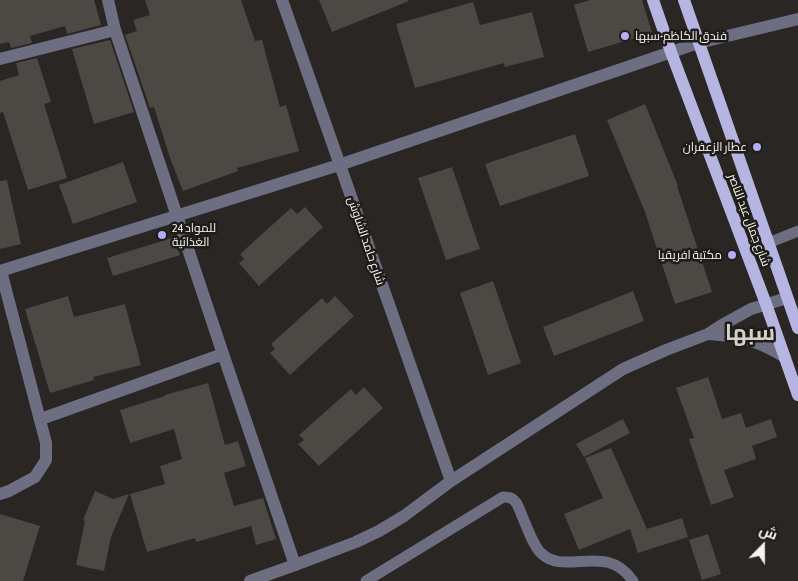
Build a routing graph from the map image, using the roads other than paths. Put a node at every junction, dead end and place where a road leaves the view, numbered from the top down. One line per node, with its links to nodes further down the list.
1 (108, 0): 6 (street)
2 (282, 0): 10 (street, شارع حامد الشاوش)
3 (653, 0): 8 (main road, شارع جمال عبد الناصر)
4 (684, 0): 7 (main road, شارع جمال عبد الناصر)
5 (798, 19): 7 (street)
6 (115, 30): 9 (street); 11 (street)
7 (698, 42): 8 (street); 13 (main road, شارع جمال عبد الناصر)
8 (671, 52): 10 (street); 16 (main road, شارع جمال عبد الناصر)
9 (0, 58)
10 (339, 165): 11 (street); 23 (street, شارع حامد الشاوش)
11 (177, 216): 14 (street); 19 (street)
12 (798, 231): 13 (lane)
13 (768, 243): 15 (main road, شارع جمال عبد الناصر)
14 (0, 271): 22 (street)
15 (793, 298): 16 (street); 17 (main road, شارع جمال عبد الناصر)
16 (766, 304): 18 (street); 20 (main road, شارع جمال عبد الناصر)
17 (798, 328)
18 (708, 334): 20 (street); 23 (street)
19 (222, 354): 22 (street); 25 (street)
20 (785, 357): 21 (main road, شارع جمال عبد الناصر)
21 (798, 395)
22 (41, 419): 24 (street)
23 (451, 481): 25 (street)
24 (0, 494)
25 (295, 565): 26 (street)
26 (250, 581)
27 (366, 581): 28 (lane)
28 (633, 581)

